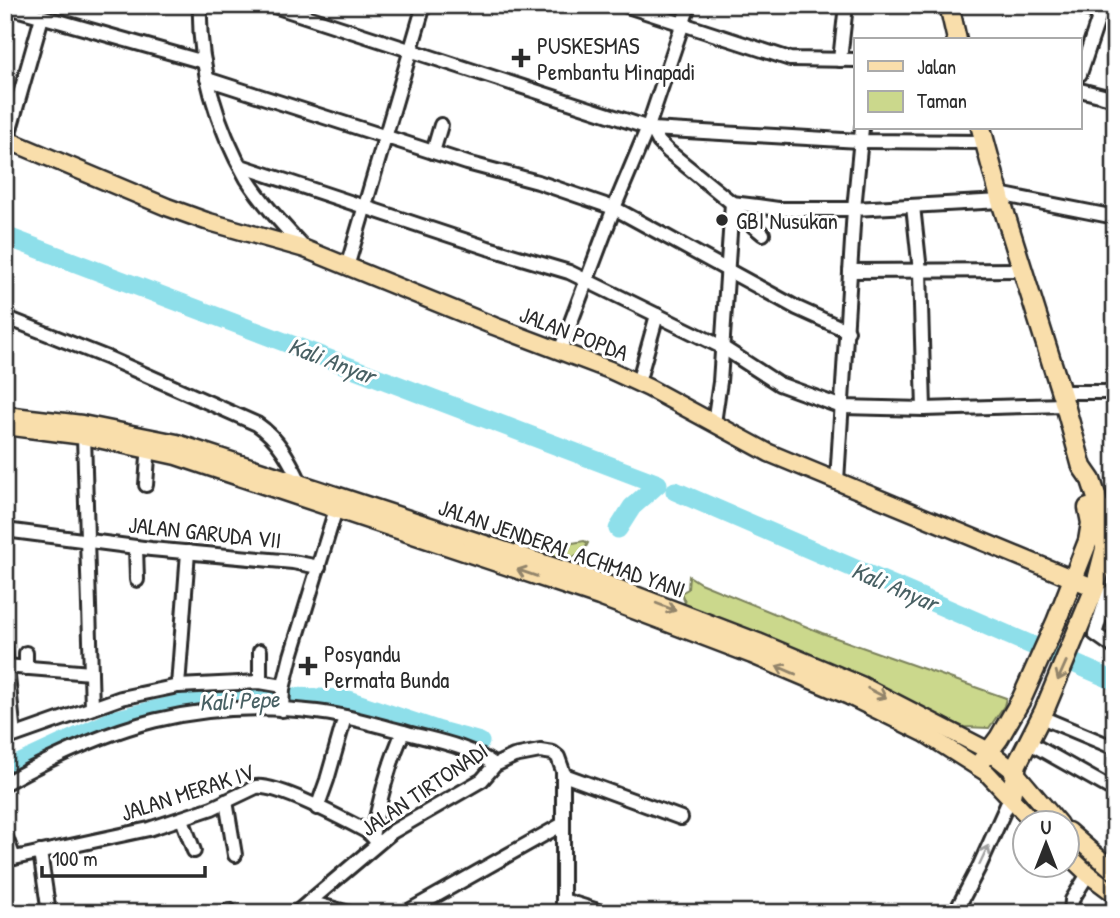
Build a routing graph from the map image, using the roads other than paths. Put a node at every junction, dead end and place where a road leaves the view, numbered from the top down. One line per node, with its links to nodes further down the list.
1 (200, 5): 17 (street)
2 (271, 5): 14 (street)
3 (424, 5): 14 (street)
4 (624, 5): 12 (street)
5 (689, 5): 12 (street)
6 (846, 5): 15 (street)
7 (949, 5): 13 (highway)
8 (1072, 5): 10 (street)
9 (5, 6): 11 (street)
10 (1101, 9): 18 (street)
11 (42, 17): 17 (street); 27 (street)
12 (681, 23): 15 (street); 23 (street)
13 (957, 38)
14 (410, 51): 23 (street); 26 (street)
15 (839, 60): 16 (street)
16 (854, 60)
17 (204, 62): 19 (street)
18 (1082, 68)
19 (207, 79): 26 (street); 29 (street)
20 (1082, 91): 21 (street)
21 (1115, 99)
22 (442, 125): 28 (street)
23 (650, 128): 24 (street); 31 (street); 34 (street)
24 (861, 134): 25 (street); 35 (street)
25 (983, 135): 30 (highway)
26 (387, 136): 28 (street); 33 (street)
27 (6, 139): 38 (main road, JALAN POPDA)
28 (433, 152): 34 (street)
29 (241, 166): 33 (street); 38 (street)
30 (1000, 198): 32 (street); 36 (street); 41 (highway)
31 (732, 205): 35 (street); 37 (street); 40 (street)
32 (913, 206): 35 (street); 43 (street)
33 (365, 208): 39 (street); 44 (street)
34 (614, 208): 40 (street); 44 (street)
35 (854, 209): 42 (street)
36 (1115, 217)
37 (763, 234)
38 (305, 249): 39 (main road, JALAN POPDA)
39 (347, 267): 49 (main road, JALAN POPDA)
40 (727, 270): 47 (street); 48 (street)
41 (1023, 270): 43 (street); 52 (highway)
42 (850, 271): 43 (street); 47 (street)
43 (920, 271): 54 (street)
44 (586, 281): 45 (street); 49 (street)
45 (657, 315): 48 (street); 50 (street)
46 (5, 317): 61 (street)
47 (848, 331): 53 (street)
48 (722, 347): 53 (street); 56 (street)
49 (560, 351): 50 (main road, JALAN POPDA)
50 (638, 383): 56 (main road, JALAN POPDA)
51 (1115, 392): 52 (street)
52 (1063, 398): 54 (street); 63 (highway)
53 (842, 407): 54 (street); 60 (street)
54 (924, 409)
55 (5, 415): 59 (main road, JALAN JENDERAL ACHMAD YANI)
56 (714, 424): 60 (main road, JALAN POPDA)
57 (5, 426): 58 (main road, JALAN JENDERAL ACHMAD YANI)
58 (84, 436): 59 (main road, JALAN JENDERAL ACHMAD YANI); 67 (street)
59 (149, 443): 61 (main road, JALAN JENDERAL ACHMAD YANI); 62 (street); 64 (main road, JALAN JENDERAL ACHMAD YANI)
60 (837, 481): 75 (main road, JALAN POPDA)
61 (301, 484): 68 (main road, JALAN JENDERAL ACHMAD YANI)
62 (146, 485)
63 (1092, 501): 65 (street); 71 (highway); 72 (highway)
64 (336, 509): 68 (main road, JALAN JENDERAL ACHMAD YANI); 73 (street)
65 (1115, 513)
66 (5, 530): 67 (street, JALAN GARUDA VII)
67 (86, 540): 69 (street, JALAN GARUDA VII); 84 (street)
68 (460, 544): 74 (main road, JALAN JENDERAL ACHMAD YANI)
69 (136, 547): 70 (street, JALAN GARUDA VII); 76 (street)
70 (188, 552): 73 (street, JALAN GARUDA VII); 86 (street)
71 (1109, 556): 72 (street); 77 (highway)
72 (1082, 558): 75 (highway)
73 (319, 567): 87 (street)
74 (563, 578): 95 (main road, JALAN JENDERAL ACHMAD YANI, one-way to 95); 97 (main road, JALAN JENDERAL ACHMAD YANI, one-way to 74)
75 (1074, 578): 77 (main road, JALAN POPDA); 95 (highway)
76 (137, 580)
77 (1106, 592): 79 (street); 89 (highway, one-way to 89)
78 (5, 647): 82 (street)
79 (1115, 648)
80 (260, 652): 85 (street)
81 (26, 653): 83 (street)
82 (6, 666): 83 (street); 92 (street)
83 (26, 668): 84 (street)
84 (91, 673): 88 (street)
85 (260, 682): 86 (street); 87 (street)
86 (178, 686): 88 (street)
87 (283, 696): 90 (street); 100 (street)
88 (92, 708): 92 (street)
89 (1043, 714): 93 (highway); 94 (street)
90 (345, 717): 91 (street); 105 (street)
91 (403, 732): 96 (street); 113 (street)
92 (10, 737)
93 (1028, 742): 98 (highway); 101 (street)
94 (1115, 748)
95 (989, 751): 97 (highway); 98 (main road, JALAN JENDERAL ACHMAD YANI)
96 (495, 765): 99 (street, JALAN TIRTONADI); 113 (street, JALAN TIRTONADI)
97 (978, 766): 102 (main road, JALAN JENDERAL ACHMAD YANI)
98 (1015, 772): 102 (highway); 104 (main road, JALAN JENDERAL ACHMAD YANI)
99 (564, 775): 110 (street); 111 (street)
100 (5, 783)
101 (1115, 791)
102 (1010, 796): 106 (main road, JALAN JENDERAL ACHMAD YANI); 130 (street, one-way to 102)
103 (226, 801): 105 (street, JALAN MERAK IV); 109 (street, JALAN MERAK IV); 117 (street)
104 (1044, 805): 107 (main road); 108 (main road, JALAN JENDERAL ACHMAD YANI)
105 (317, 808): 113 (street, JALAN MERAK IV)
106 (1023, 810)
107 (1041, 810)
108 (1048, 810)
109 (182, 818): 115 (street); 116 (street, JALAN MERAK IV)
110 (681, 818)
111 (563, 824): 124 (street); 128 (street)
112 (5, 835): 118 (street)
113 (375, 840): 123 (street, JALAN TIRTONADI)
114 (1082, 843): 120 (main road)
115 (194, 851)
116 (40, 852): 118 (street, JALAN MERAK IV); 125 (street)
117 (235, 855)
118 (9, 859)
119 (1082, 869): 121 (main road)
120 (1115, 872)
121 (1087, 874): 122 (main road); 131 (street)
122 (1115, 894)
123 (309, 902): 126 (street, JALAN TIRTONADI); 127 (street)
124 (563, 906): 129 (street)
125 (49, 913)
126 (296, 913)
127 (349, 913)
128 (405, 913)
129 (604, 913)
130 (955, 913)
131 (1071, 913)

